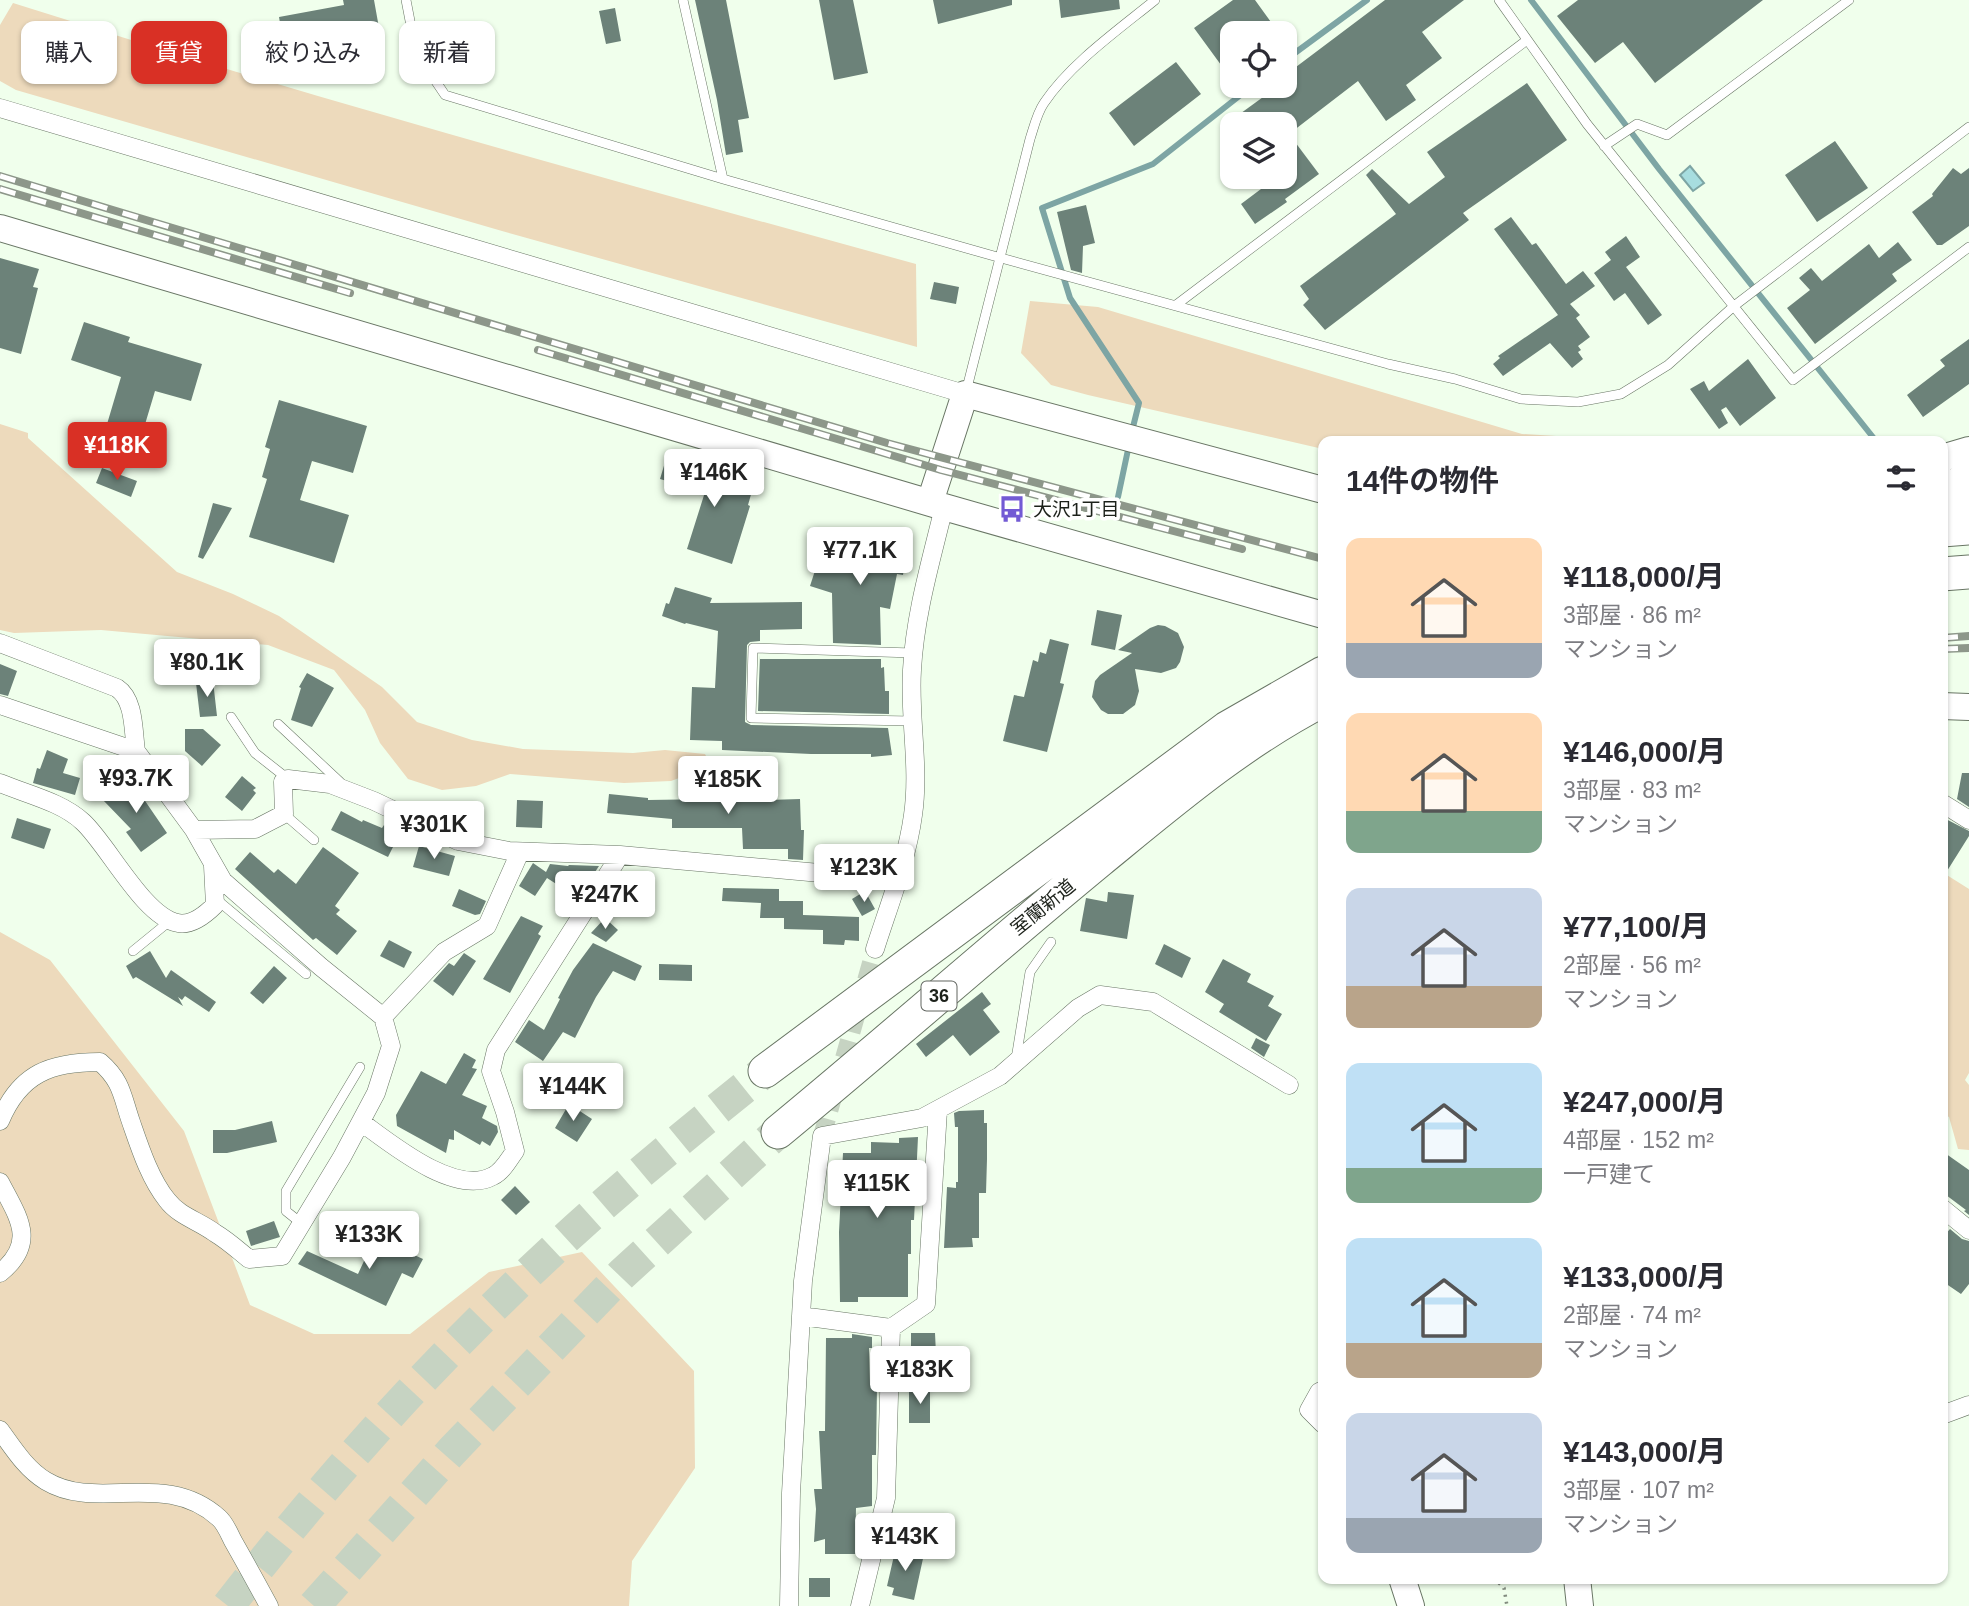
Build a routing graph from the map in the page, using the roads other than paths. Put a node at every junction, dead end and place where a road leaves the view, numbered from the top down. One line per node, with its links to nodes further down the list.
1 (406, 0): 10 (lane)
2 (683, 0): 10 (lane)
3 (1155, 0): 13 (lane)
4 (1499, 0): 6 (lane)
5 (1849, 0): 9 (lane)
6 (1527, 40): 9 (lane); 14 (lane)
7 (0, 108): 16 (street)
8 (1969, 127): 15 (lane)
9 (1604, 146): 15 (lane)
10 (723, 179): 13 (lane)
11 (0, 228): 23 (street)
12 (1969, 247): 15 (lane)
13 (1001, 258): 14 (lane); 16 (lane)
14 (1175, 305): 15 (lane)
15 (1734, 306)
16 (965, 394): 21 (street); 23 (street)
17 (1969, 450): 18 (street)
18 (1948, 456)
19 (1969, 475): 20 (street)
20 (1948, 482)
21 (1318, 489)
22 (1969, 504): 24 (highway)
23 (937, 505): 31 (street); 34 (street)
24 (1948, 506)
25 (1969, 527): 26 (highway)
26 (1948, 529)
27 (1969, 552): 28 (highway)
28 (1948, 554)
29 (1969, 572): 30 (highway)
30 (1948, 574)
31 (1318, 614)
32 (0, 643): 45 (street)
33 (1318, 652): 44 (highway)
34 (914, 653): 41 (street); 41 (lane)
35 (1318, 676): 44 (highway, 室蘭新道 / 36)
36 (1318, 703): 53 (highway, 室蘭新道 / 36)
37 (0, 705): 45 (street)
38 (1948, 706): 39 (street)
39 (1969, 707)
40 (231, 718): 46 (lane)
41 (912, 721): 58 (street)
42 (278, 724): 48 (lane)
43 (1318, 725): 53 (highway)
44 (1227, 728): 68 (highway, 室蘭新道 / 36)
45 (136, 751): 52 (street)
46 (288, 779): 48 (street); 50 (street)
47 (0, 783): 60 (street)
48 (350, 792): 55 (street)
49 (1948, 807): 51 (street)
50 (284, 814): 52 (street); 54 (lane)
51 (1969, 820)
52 (194, 830): 57 (street)
53 (1130, 835): 73 (highway, 室蘭新道 / 36)
54 (314, 840)
55 (520, 852): 56 (street); 65 (street)
56 (620, 855): 58 (street); 72 (street)
57 (212, 862): 59 (street); 65 (street)
58 (897, 880): 62 (street)
59 (215, 899): 60 (street); 64 (lane)
60 (171, 920): 63 (lane)
61 (1051, 942): 66 (lane)
62 (875, 949)
63 (133, 951)
64 (306, 974)
65 (383, 1017): 72 (street)
66 (1015, 1065): 69 (street); 70 (street)
67 (360, 1067): 76 (lane)
68 (765, 1071)
69 (1289, 1085)
70 (939, 1110): 79 (street); 80 (street)
71 (0, 1121): 76 (street)
72 (361, 1122): 76 (street)
73 (778, 1132)
74 (0, 1182): 78 (street)
75 (1948, 1213): 77 (street)
76 (300, 1223)
77 (1969, 1230)
78 (0, 1273)
79 (801, 1316): 80 (street); 89 (street)
80 (891, 1328): 90 (street)
81 (1318, 1394): 84 (street)
82 (1969, 1405): 83 (street)
83 (1948, 1413)
84 (1318, 1419)
85 (0, 1430): 88 (street)
86 (1404, 1584): 91 (street)
87 (1578, 1584): 92 (street)
88 (269, 1606)
89 (789, 1606)
90 (860, 1606)
91 (1411, 1606)
92 (1580, 1606)

